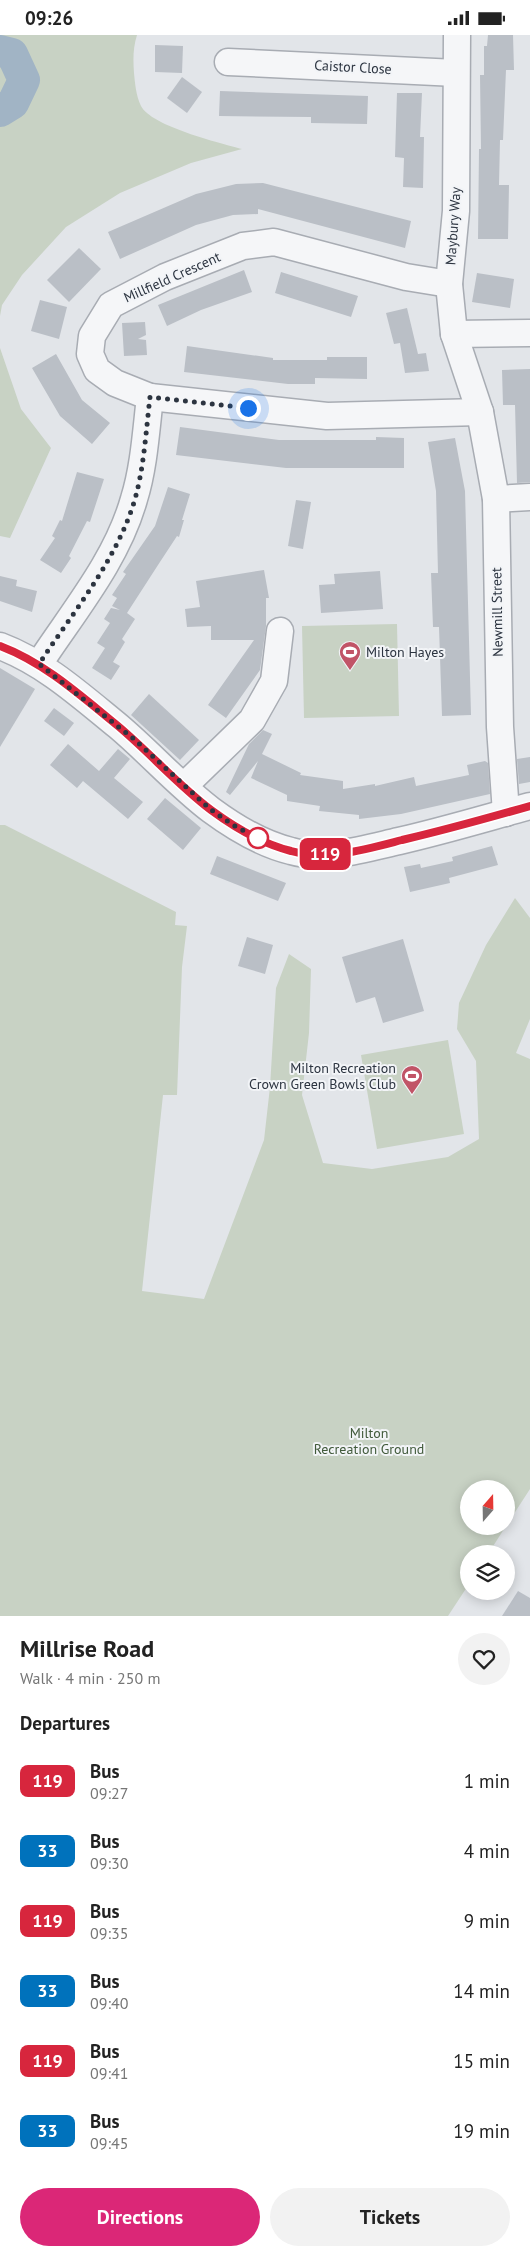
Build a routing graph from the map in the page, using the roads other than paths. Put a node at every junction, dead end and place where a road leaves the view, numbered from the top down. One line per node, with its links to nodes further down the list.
1 (457, 35): 3 (street, Maybury Way)
2 (242, 56): 3 (street, Caistor Close)
3 (456, 73): 4 (street, Maybury Way)
4 (449, 284): 6 (street, Maybury Way); 7 (street, Millfield Crescent)
5 (530, 333): 6 (street)
6 (454, 334): 8 (street, Maybury Way)
7 (150, 397): 8 (street, Millfield Crescent); 13 (street)
8 (480, 412): 10 (street, Newmill Street)
9 (530, 497): 10 (street)
10 (496, 499): 15 (street, Newmill Street)
11 (280, 631): 14 (street)
12 (0, 646): 13 (street)
13 (39, 664): 14 (street)
14 (184, 786): 15 (street)
15 (518, 809)

